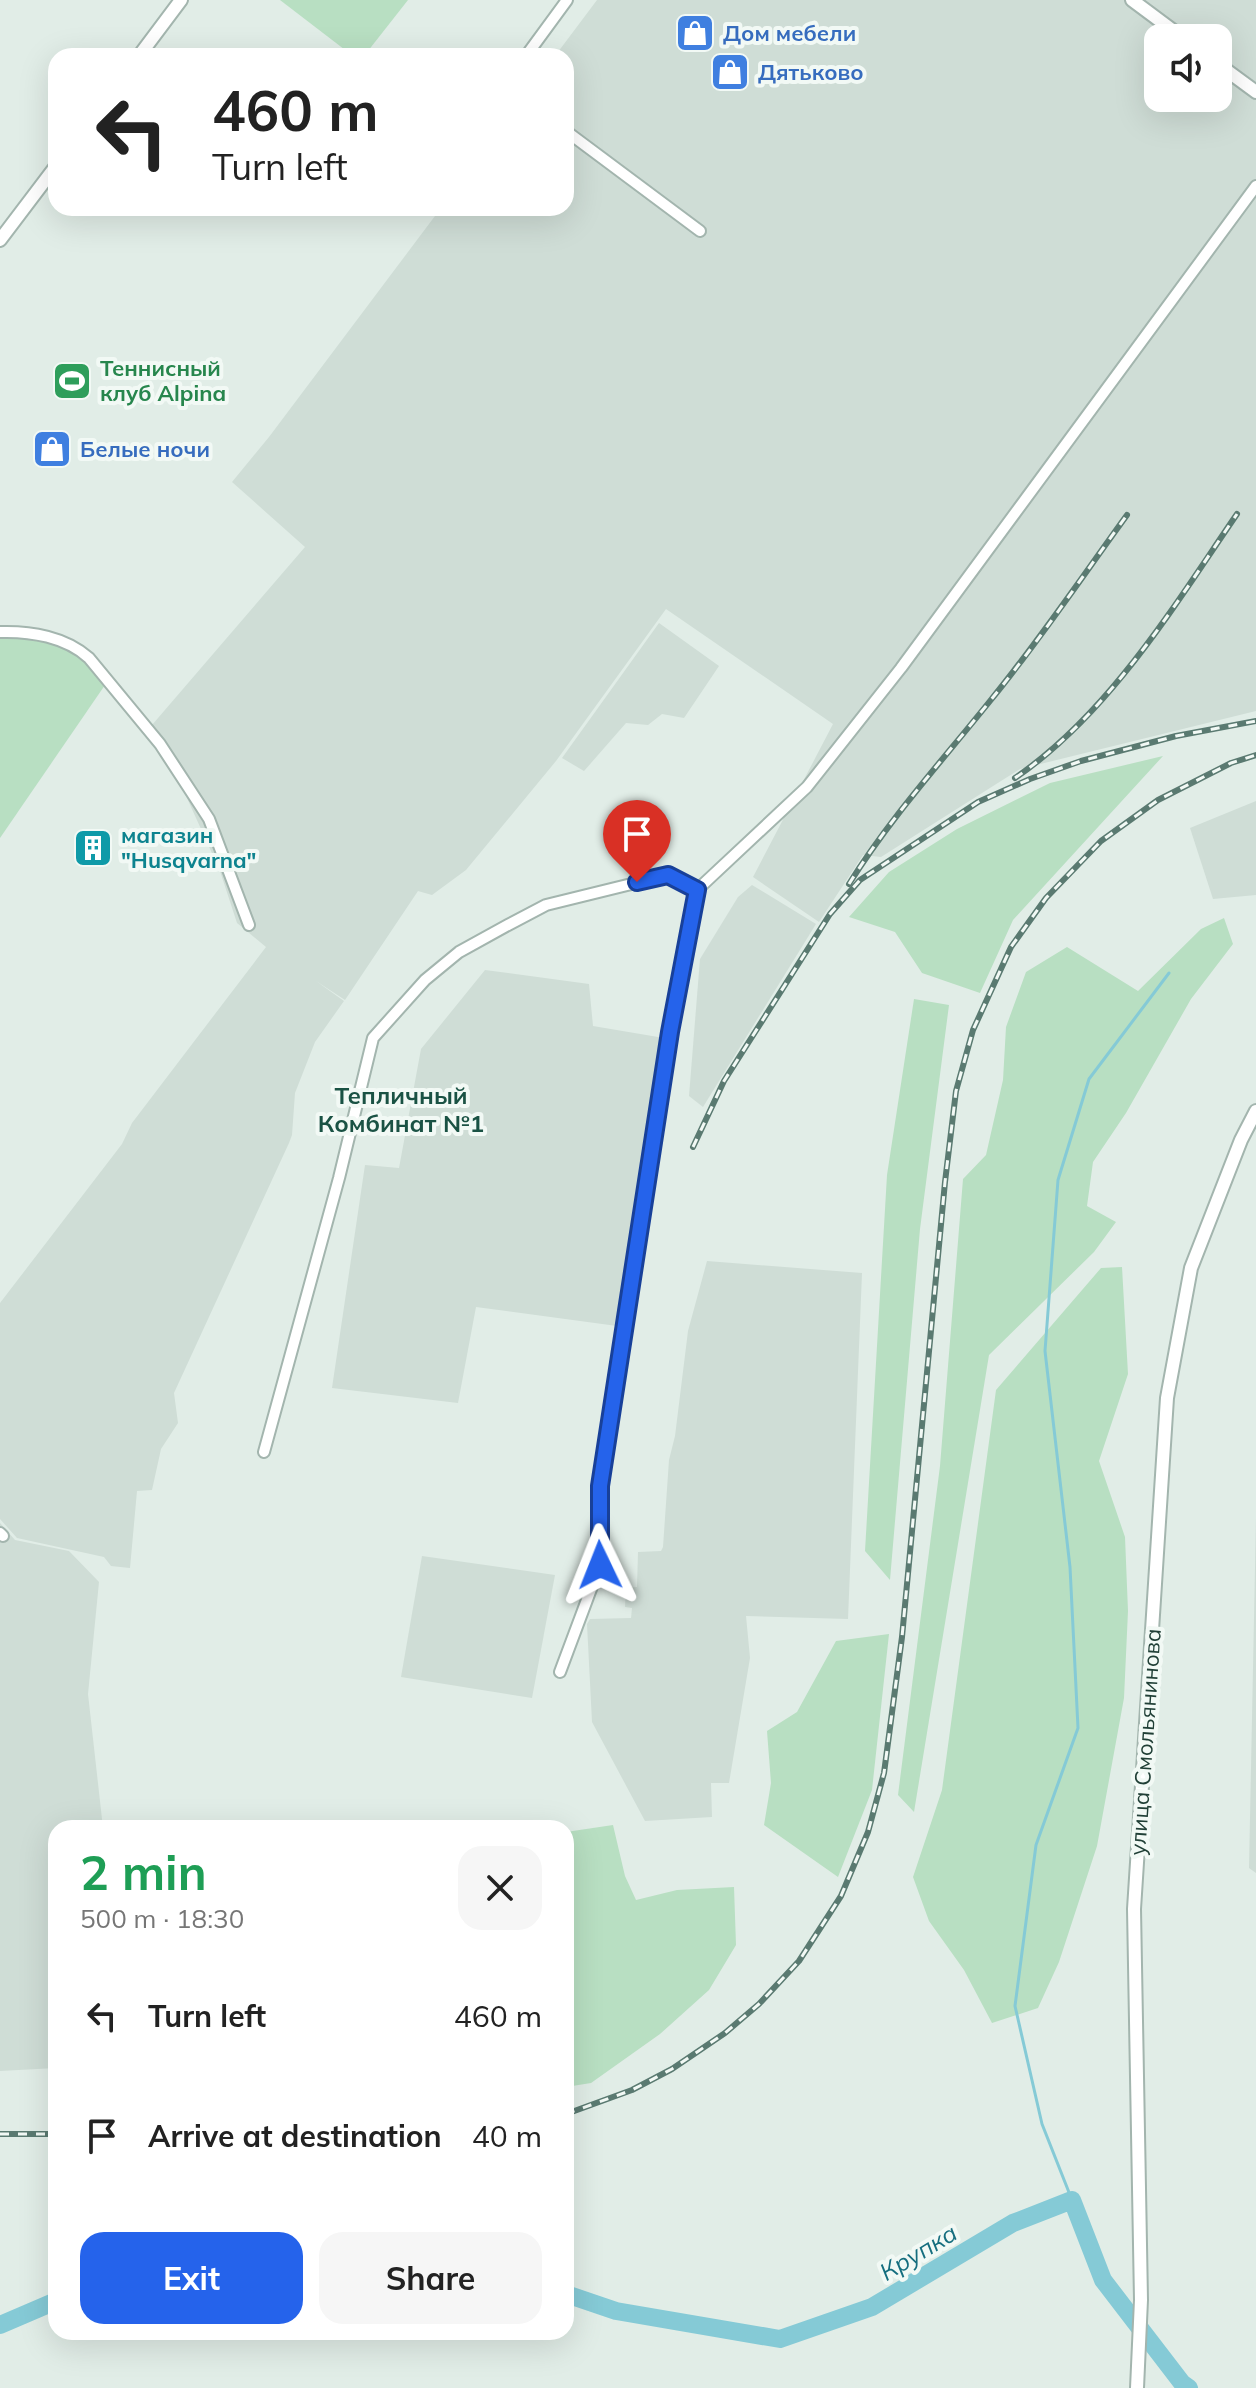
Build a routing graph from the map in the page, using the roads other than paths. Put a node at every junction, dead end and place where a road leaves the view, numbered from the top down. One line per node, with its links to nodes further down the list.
1 (181, 0): 5 (street)
2 (567, 0): 6 (street)
3 (1132, 0): 4 (street)
4 (1164, 24)
5 (145, 48)
6 (532, 48)
7 (1232, 74): 8 (street)
8 (1256, 92)
9 (574, 137): 12 (street)
10 (48, 177): 13 (street)
11 (1256, 186): 15 (street)
12 (700, 231)
13 (0, 240)
14 (0, 632): 16 (street)
15 (697, 890): 18 (street); 19 (street)
16 (249, 925)
17 (1256, 1111): 20 (street, улица Смольянинова)
18 (264, 1452)
19 (560, 1672)
20 (1137, 2388)

